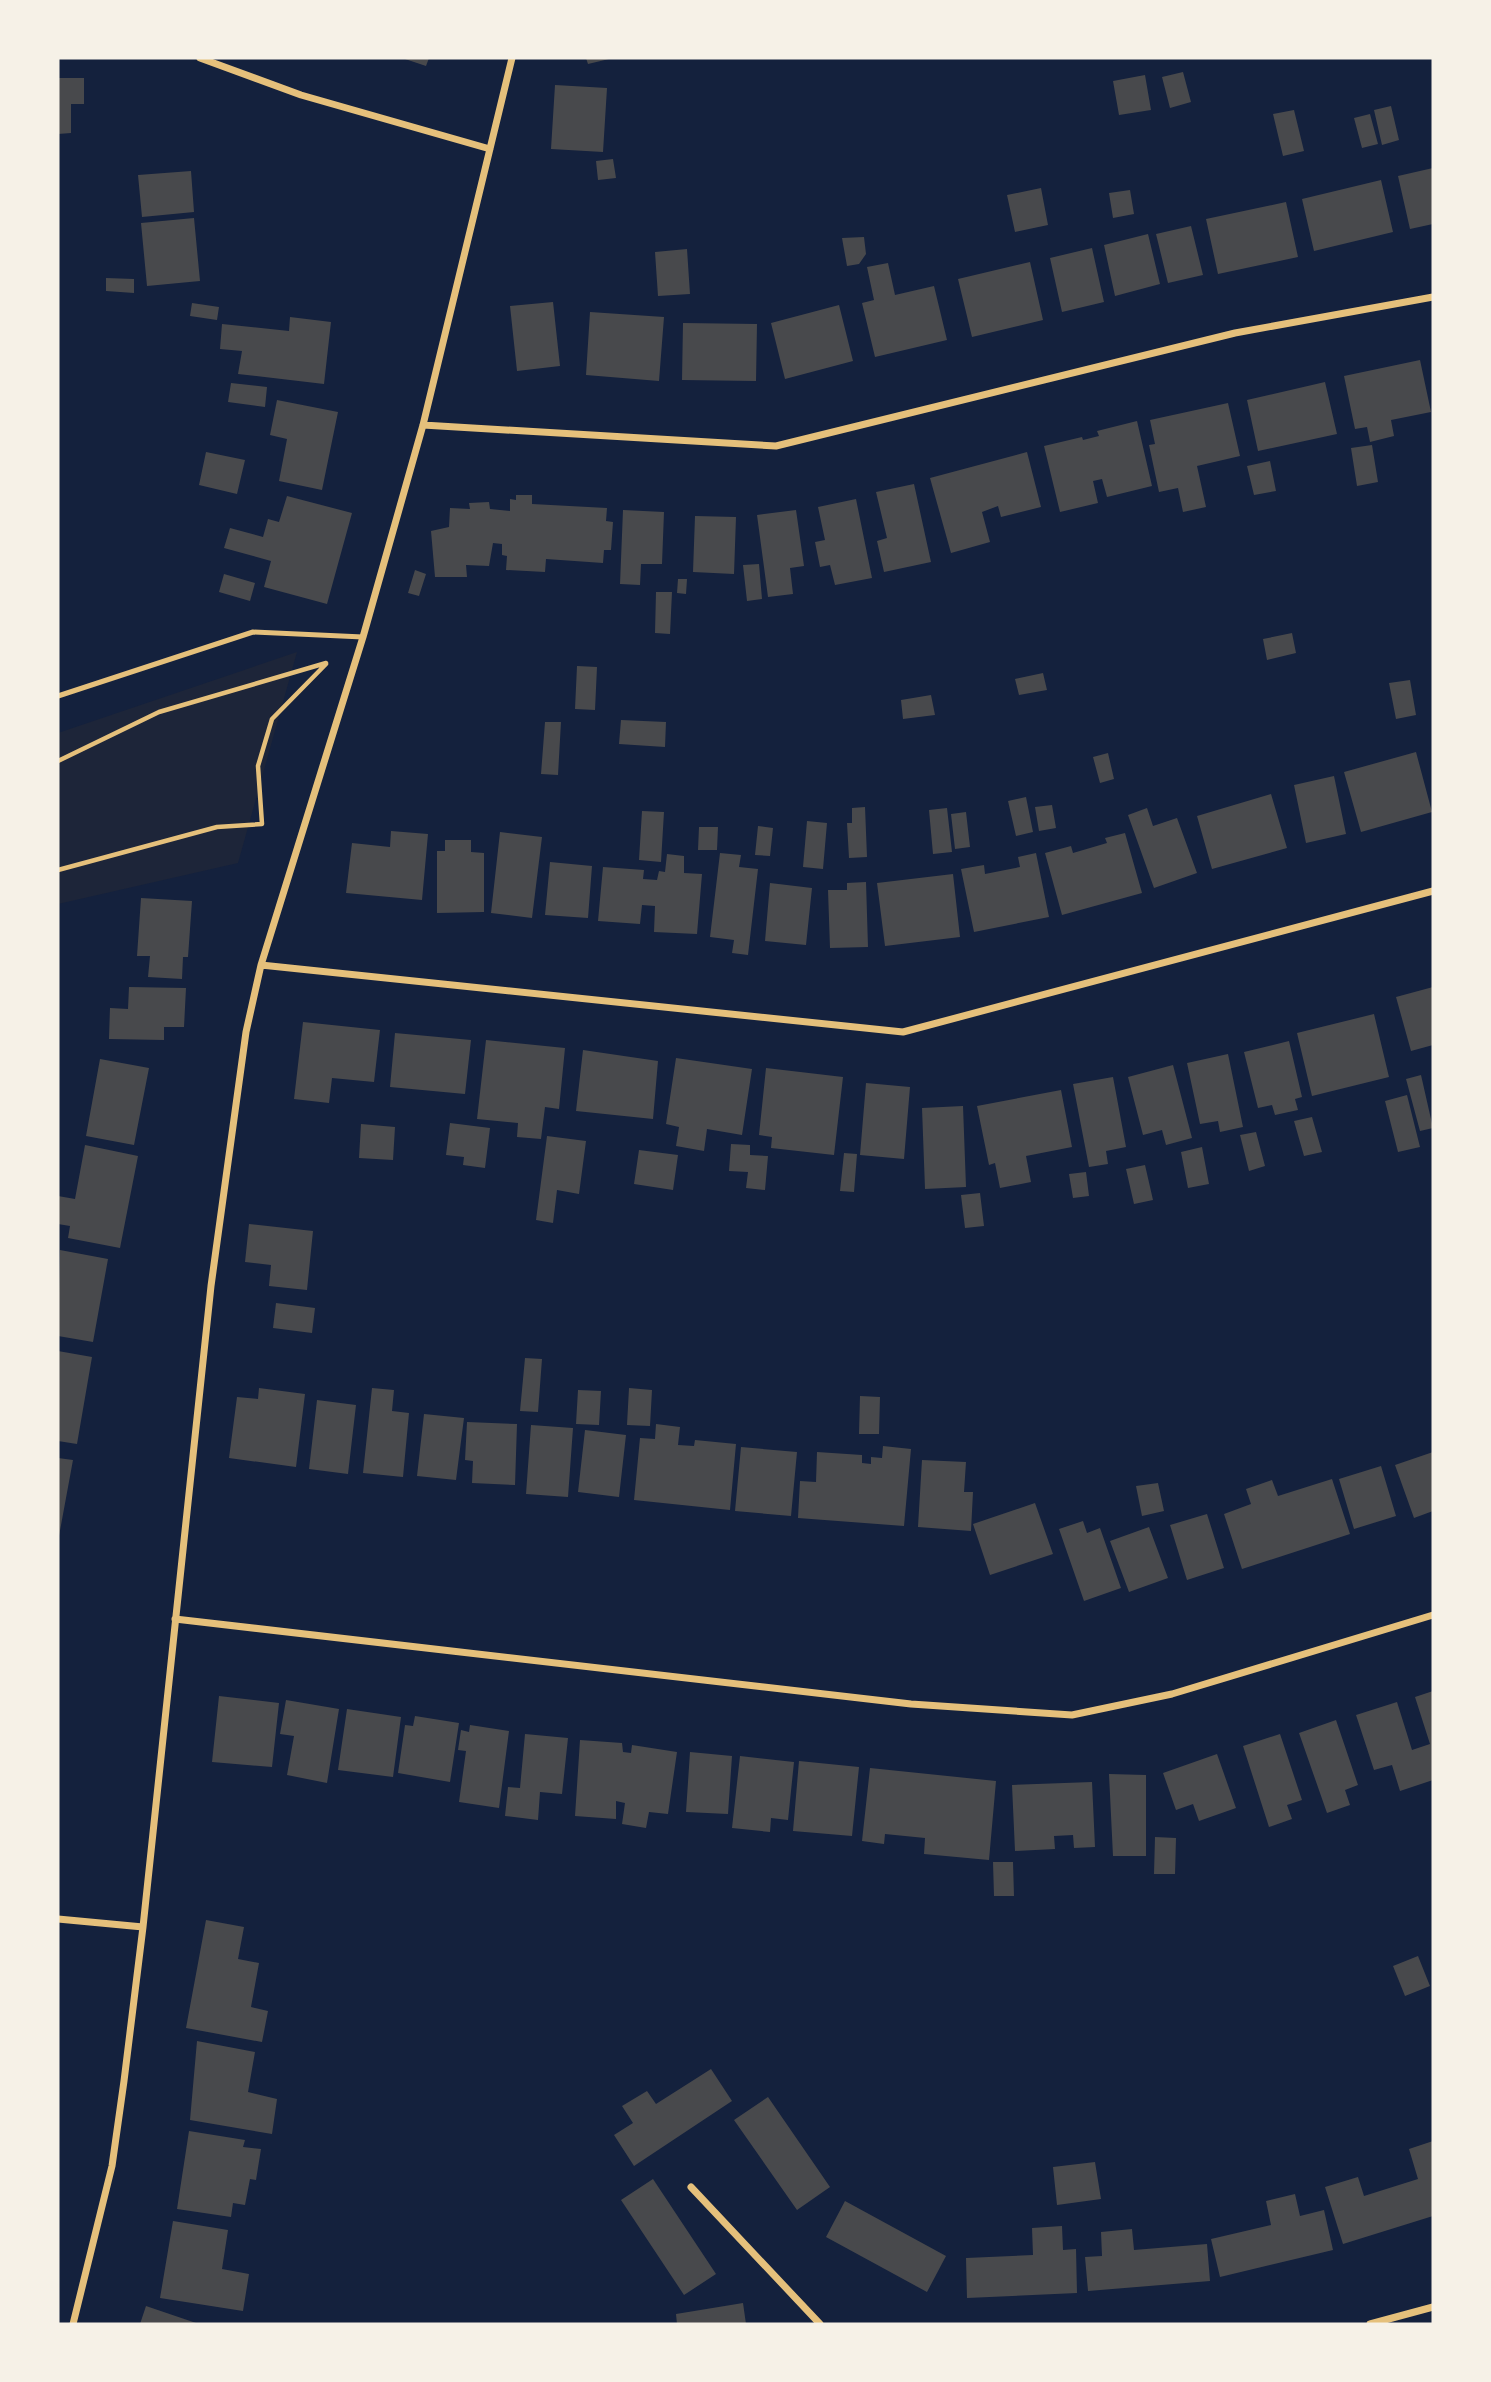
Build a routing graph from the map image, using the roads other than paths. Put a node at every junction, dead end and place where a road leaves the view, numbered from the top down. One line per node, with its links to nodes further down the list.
1 (200, 58): 3 (street)
2 (512, 58): 3 (street)
3 (490, 149): 5 (street)
4 (1433, 297): 5 (street)
5 (423, 425): 6 (street)
6 (363, 637): 7 (lane); 9 (street)
7 (58, 696)
8 (1433, 891): 9 (street)
9 (261, 965): 11 (street)
10 (1433, 1615): 11 (street)
11 (175, 1619): 13 (street)
12 (58, 1919): 13 (street)
13 (143, 1927): 16 (street)
14 (691, 2187): 17 (street)
15 (1433, 2307): 18 (street)
16 (73, 2324)
17 (820, 2324)
18 (1370, 2324)

